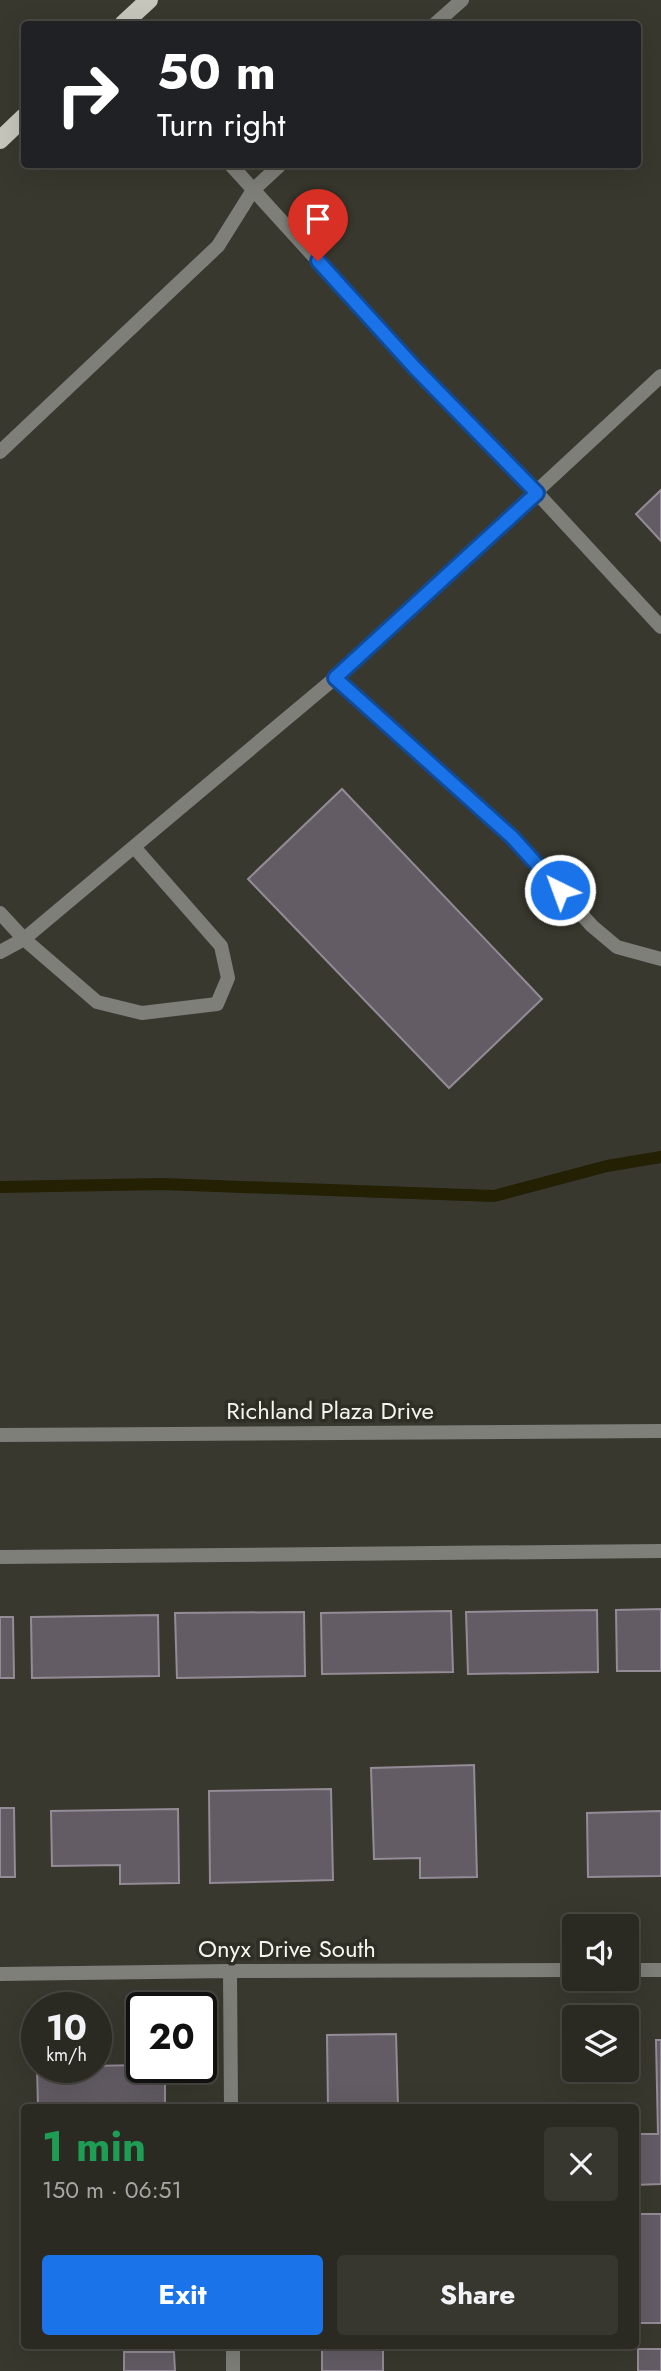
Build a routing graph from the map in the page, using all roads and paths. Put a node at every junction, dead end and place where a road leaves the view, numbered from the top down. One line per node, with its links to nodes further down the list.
1 (149, 0): 3 (main road)
2 (462, 0): 4 (street)
3 (126, 21)
4 (438, 21)
5 (21, 120): 6 (main road)
6 (0, 140)
7 (234, 168): 9 (street)
8 (277, 168): 9 (street)
9 (253, 190): 11 (street); 12 (street)
10 (661, 376): 12 (street)
11 (0, 452)
12 (537, 493): 13 (street); 14 (street)
13 (661, 627)
14 (335, 678): 15 (street); 19 (street)
15 (134, 847): 17 (street); 17 (street)
16 (0, 913): 17 (street)
17 (24, 939): 18 (street)
18 (0, 952)
19 (661, 959)
20 (661, 1431): 21 (street, Richland Plaza Drive)
21 (0, 1435)
22 (661, 1551): 23 (street)
23 (0, 1557)
24 (230, 1970): 25 (street, Onyx Drive South); 28 (street, Onyx Drive South); 29 (street)
25 (562, 1970)
26 (639, 1970): 27 (street)
27 (661, 1970)
28 (0, 1974)
29 (231, 2104)
30 (233, 2349): 31 (street)
31 (233, 2371)

